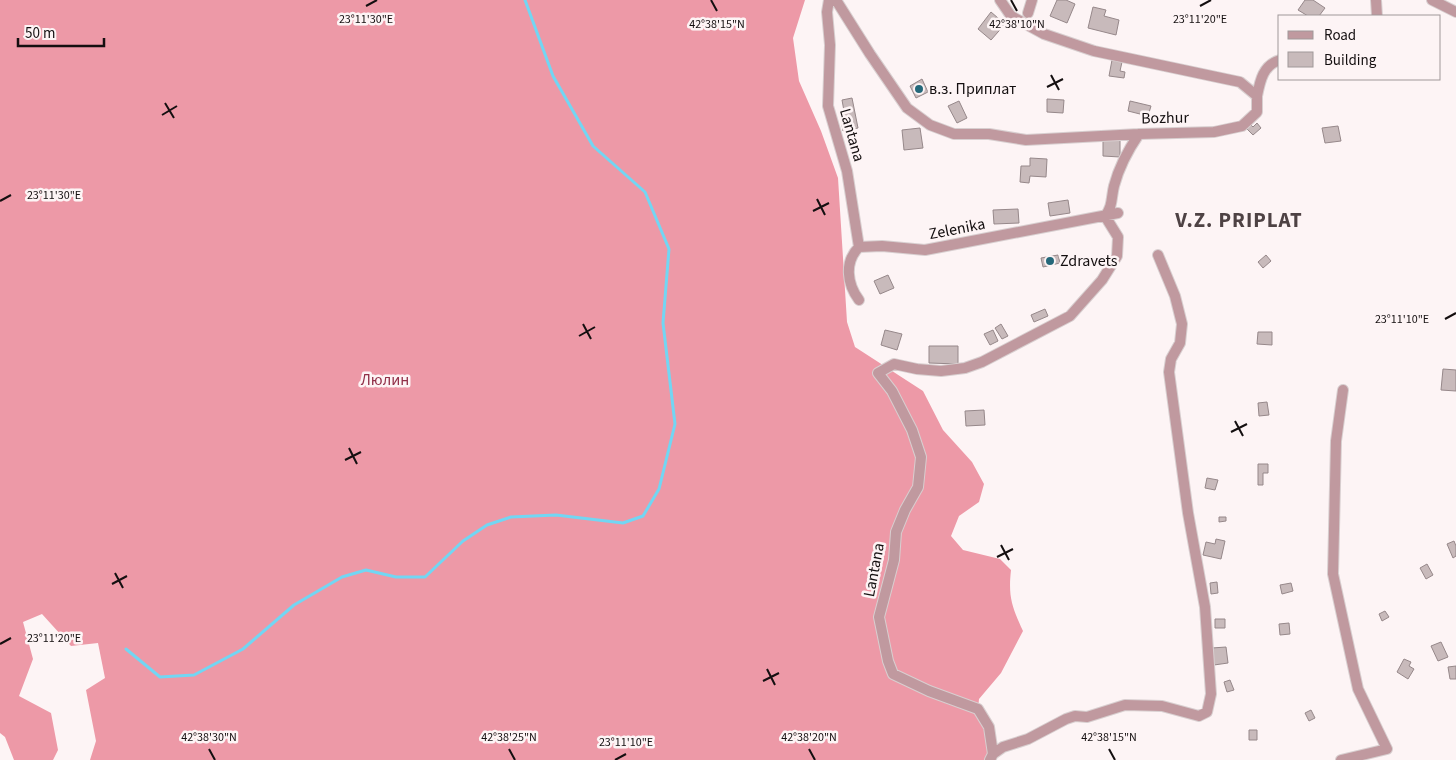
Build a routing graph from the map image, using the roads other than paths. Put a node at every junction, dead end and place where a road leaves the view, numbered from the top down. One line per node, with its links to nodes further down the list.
1 (828, 0): 15 (street, Lantana)
2 (836, 0): 12 (street, Bozhur)
3 (1000, 0): 11 (street)
4 (1032, 0): 8 (street)
5 (1376, 0): 9 (street)
6 (1432, 0): 7 (street)
7 (1456, 12)
8 (1028, 13)
9 (1377, 15)
10 (1278, 60): 11 (street, Bozhur)
11 (1257, 96): 12 (street, Bozhur)
12 (1139, 134): 14 (street)
13 (1118, 213): 14 (street, Zelenika)
14 (1105, 216): 15 (street, Zelenika); 20 (street, Lantana)
15 (859, 247): 17 (street)
16 (1158, 255): 21 (street)
17 (859, 300)
18 (1343, 390): 22 (street)
19 (883, 663): 20 (street)
20 (893, 674): 21 (street)
21 (992, 757)
22 (1341, 760)

